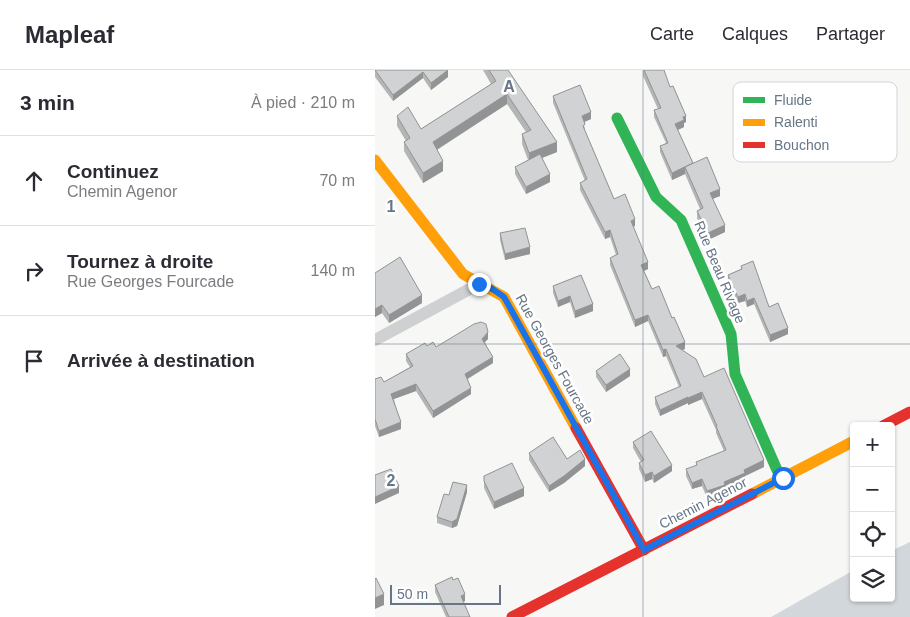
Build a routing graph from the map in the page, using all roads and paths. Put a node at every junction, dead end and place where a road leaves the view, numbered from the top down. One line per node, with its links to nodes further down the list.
1 (617, 118): 8 (street, Rue Beau Rivage)
2 (375, 160): 3 (street, Rue Georges Fourcade)
3 (479, 284): 4 (street); 9 (street, Rue Georges Fourcade)
4 (375, 340)
5 (910, 412): 6 (street)
6 (891, 422)
7 (850, 443): 8 (street, Chemin Agenor)
8 (783, 478): 9 (street, Chemin Agenor)
9 (644, 550): 10 (street, Chemin Agenor)
10 (512, 617)

